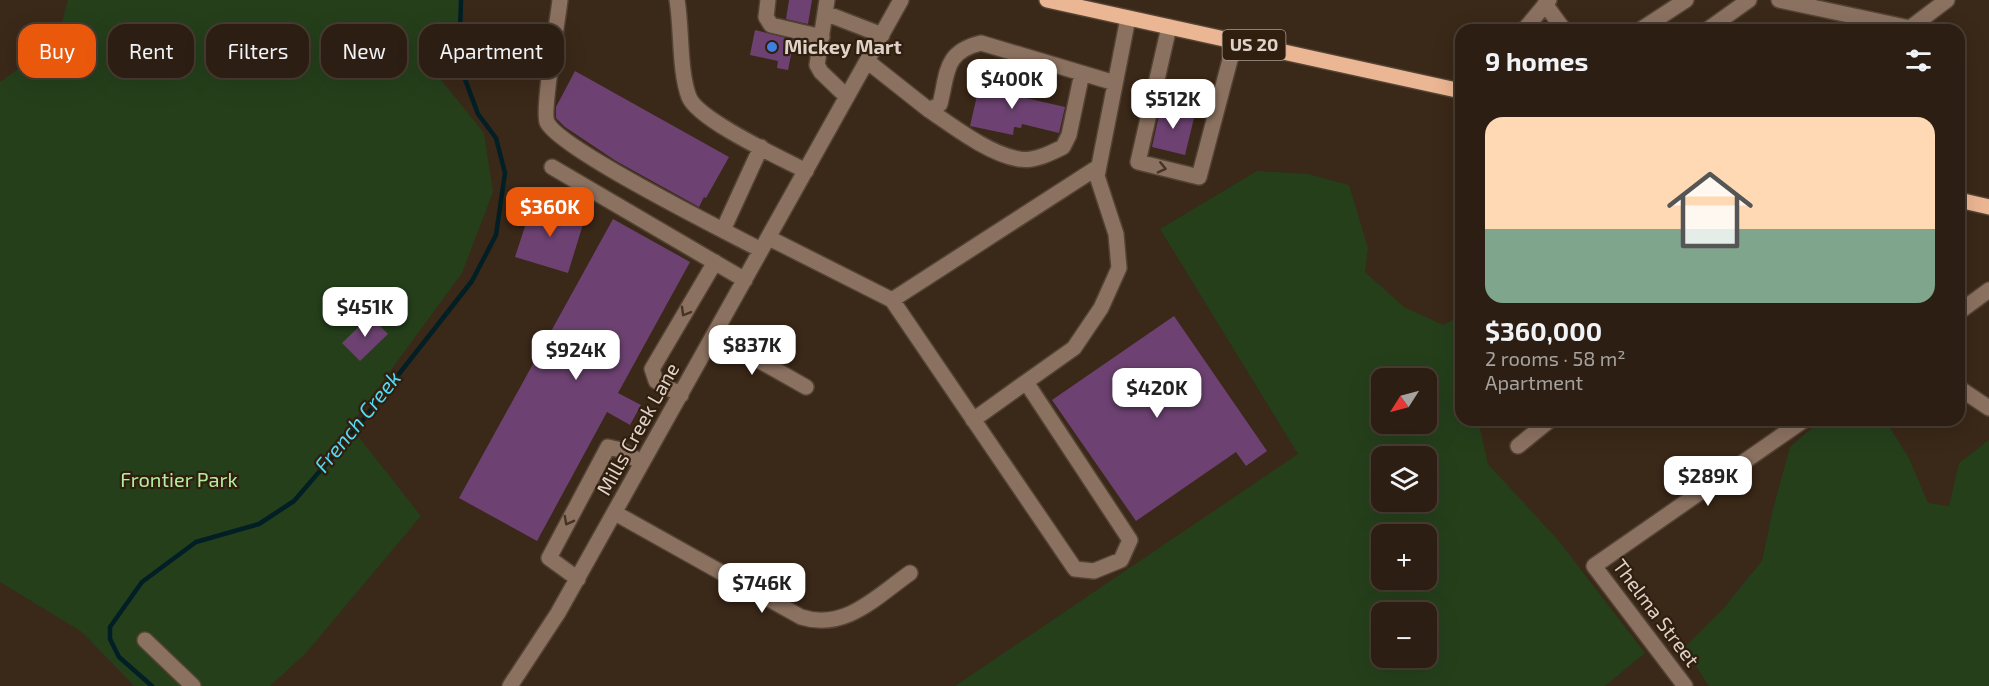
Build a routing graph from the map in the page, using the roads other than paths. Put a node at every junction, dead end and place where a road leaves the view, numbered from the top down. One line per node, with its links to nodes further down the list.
1 (560, 0): 35 (street)
2 (677, 0): 29 (street)
3 (768, 0): 21 (street)
4 (902, 0): 20 (street, Mills Creek Lane)
5 (1047, 0): 12 (main road, US 20)
6 (1686, 0): 15 (street)
7 (1749, 0): 16 (street)
8 (1779, 0): 17 (street)
9 (1947, 0): 18 (street)
10 (1547, 2): 13 (street); 14 (street)
11 (826, 7): 20 (street); 21 (street)
12 (1128, 18): 19 (main road, US 20); 25 (street)
13 (1529, 24)
14 (1560, 24)
15 (1649, 24)
16 (1715, 24)
17 (1886, 24)
18 (1915, 24)
19 (1169, 27): 22 (main road, US 20); 22 (street, one-way to 22)
20 (882, 35): 23 (street, Mills Creek Lane)
21 (822, 37): 27 (street)
22 (1235, 41): 26 (main road, US 20)
23 (867, 61): 27 (street, Mills Creek Lane); 28 (street)
24 (1082, 73): 25 (street); 28 (street); 28 (street)
25 (1115, 83): 31 (street)
26 (1455, 90)
27 (847, 97): 32 (street, Mills Creek Lane)
28 (929, 110)
29 (761, 147): 32 (street); 35 (street)
30 (552, 167): 37 (street)
31 (1098, 167): 40 (street); 43 (street)
32 (806, 171): 36 (street, Mills Creek Lane)
33 (1965, 201): 34 (main road)
34 (1989, 207)
35 (723, 230): 36 (street)
36 (765, 244): 38 (street, Mills Creek Lane); 40 (street)
37 (715, 262): 38 (street); 46 (street, one-way to 46)
38 (745, 280): 42 (street, Mills Creek Lane)
39 (1989, 291): 41 (street)
40 (892, 300): 48 (street)
41 (1965, 308)
42 (714, 335): 44 (street); 46 (street, Mills Creek Lane)
43 (1026, 382): 48 (street); 48 (street)
44 (806, 387)
45 (1965, 392): 47 (street)
46 (681, 394): 52 (street, Mills Creek Lane)
47 (1989, 408)
48 (973, 420)
49 (1543, 426): 51 (street)
50 (1795, 426): 59 (street, Thelma Street)
51 (1518, 446)
52 (642, 463): 53 (street, Mills Creek Lane); 55 (street, one-way to 55)
53 (615, 513): 54 (street); 55 (street, Mills Creek Lane)
54 (910, 573)
55 (578, 579): 58 (street, Mills Creek Lane)
56 (145, 640): 57 (street)
57 (193, 686)
58 (510, 686)
59 (1685, 686)

